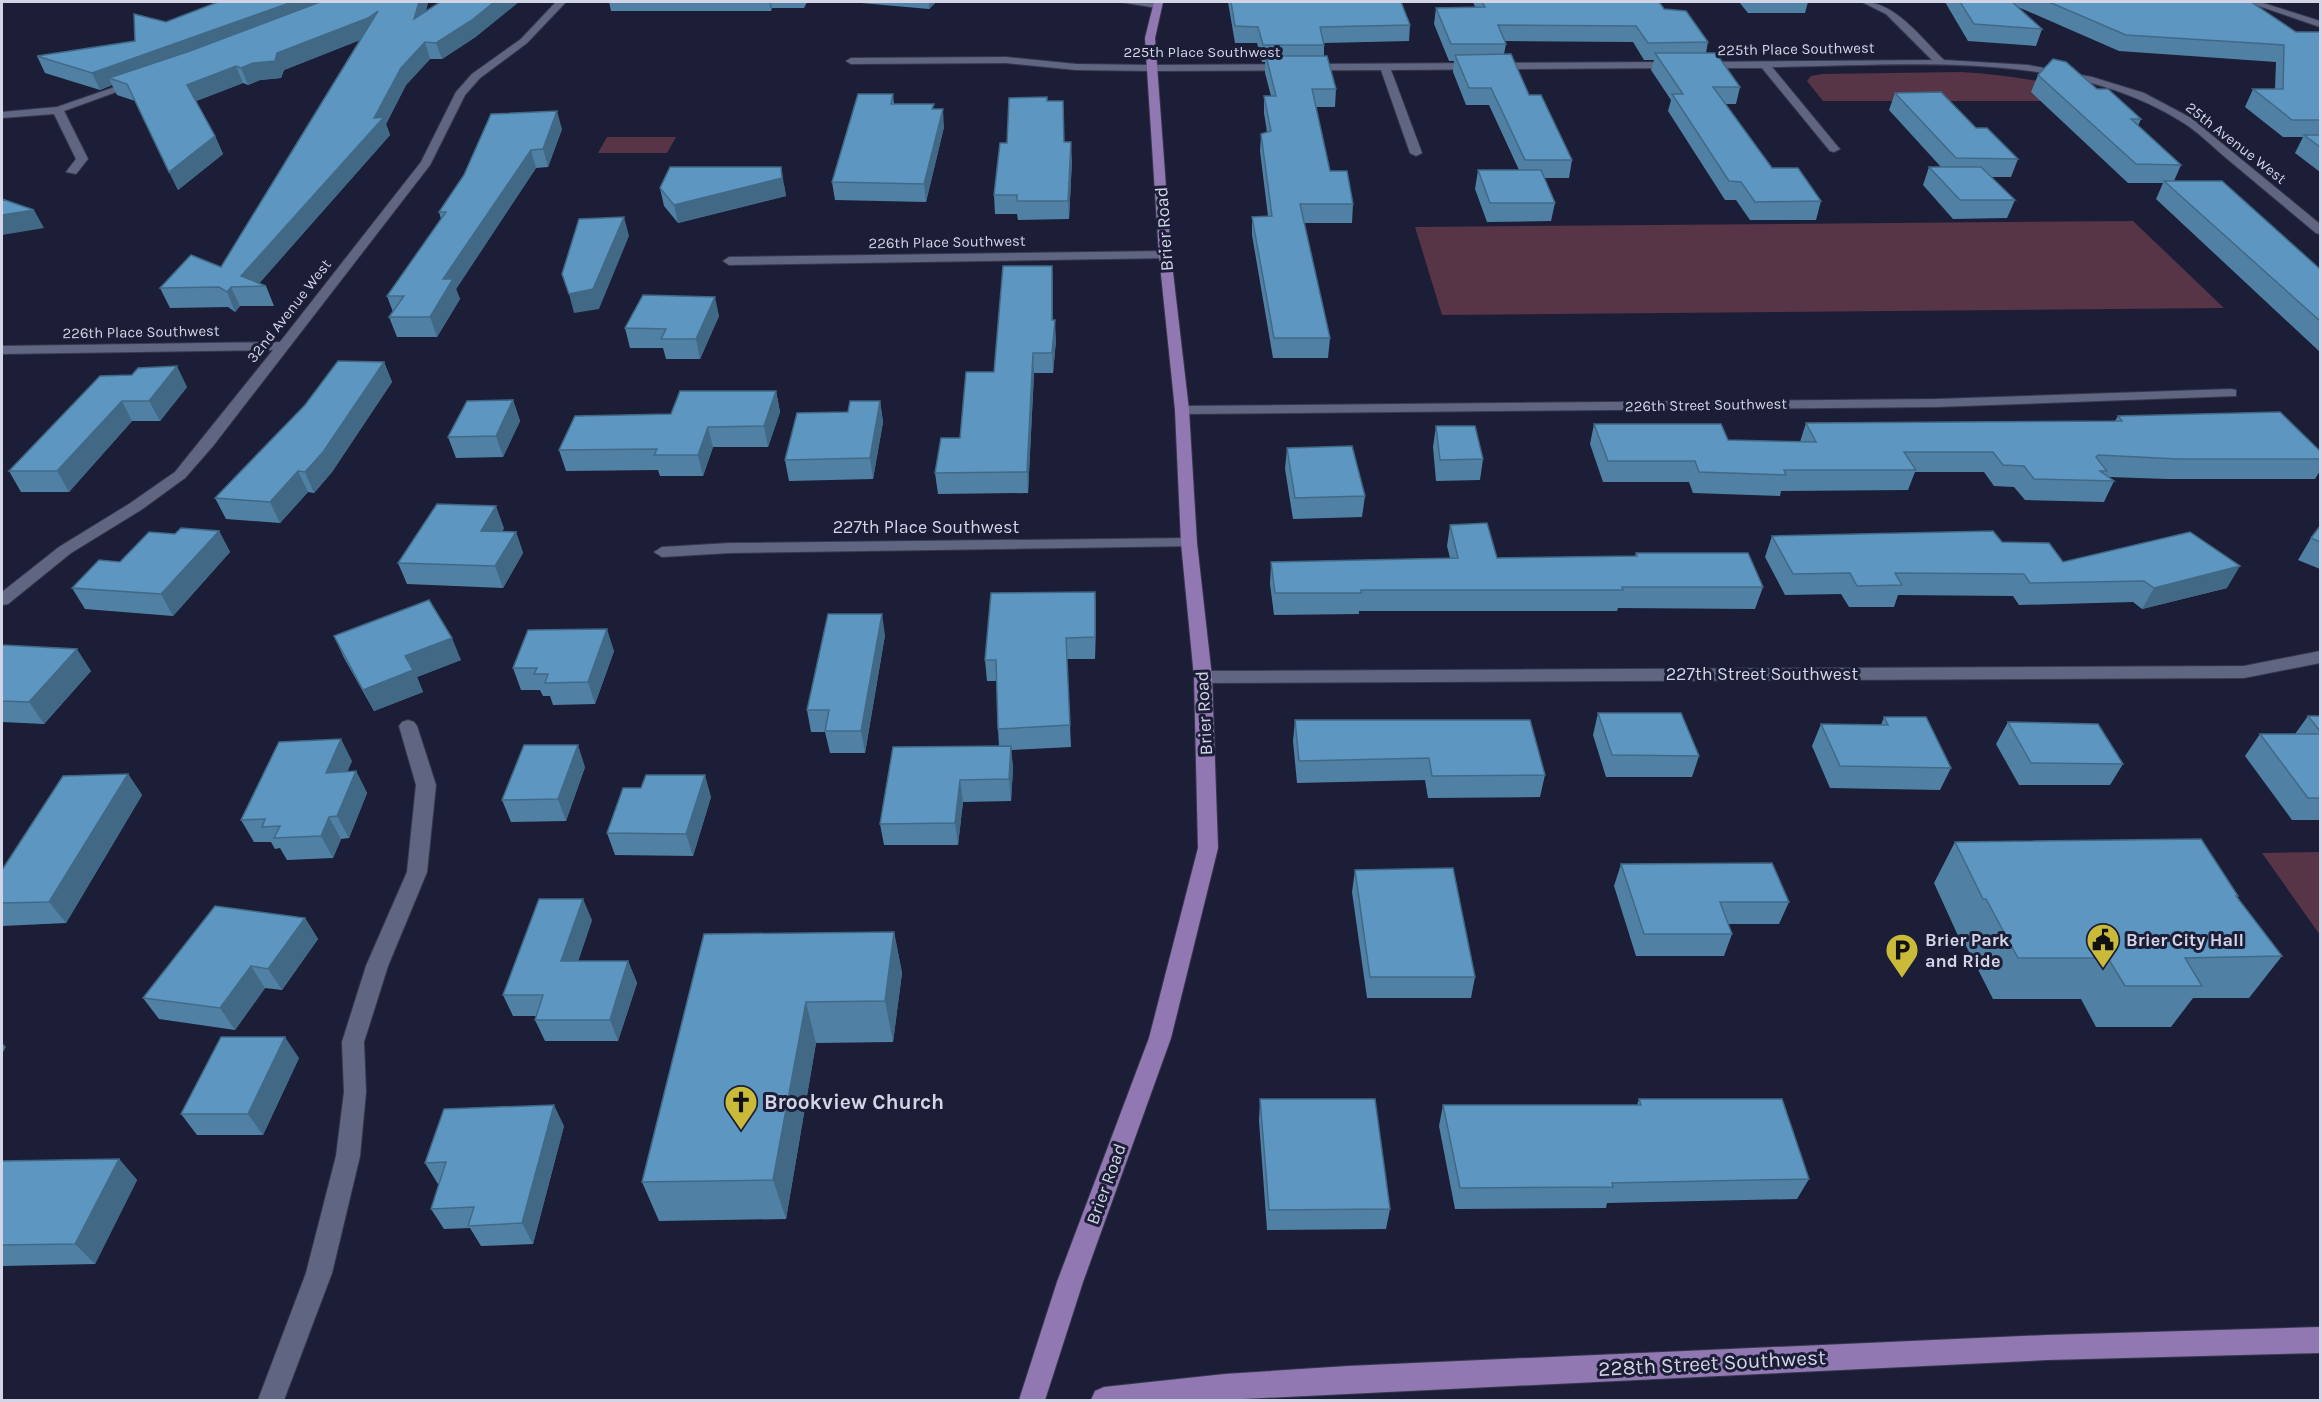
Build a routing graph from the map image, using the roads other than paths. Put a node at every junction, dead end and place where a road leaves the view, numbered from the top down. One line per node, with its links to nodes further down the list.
1 (561, 2): 24 (street, 32nd Avenue West)
2 (1125, 2): 5 (street)
3 (1867, 2): 8 (street)
4 (2252, 2): 6 (street)
5 (1157, 3): 13 (main road, Brier Road)
6 (2320, 24)
7 (851, 61): 13 (street, 225th Place Southwest)
8 (1941, 63): 11 (street, 225th Place Southwest); 15 (street, 225th Place Southwest)
9 (1682, 65): 12 (street, 225th Place Southwest)
10 (1694, 65): 11 (street, 225th Place Southwest)
11 (1765, 65): 18 (street)
12 (1385, 66): 13 (street, 225th Place Southwest); 19 (street)
13 (1152, 68): 22 (main road, Brier Road)
14 (147, 79): 16 (street)
15 (2092, 80): 21 (street, 25th Avenue West)
16 (58, 110): 17 (street); 20 (street)
17 (2, 115)
18 (1834, 149)
19 (1416, 153)
20 (72, 172)
21 (2320, 230)
22 (1165, 255): 23 (street, 226th Place Southwest); 27 (main road, Brier Road)
23 (729, 261)
24 (282, 346): 25 (street, 226th Place Southwest); 30 (street, 32nd Avenue West)
25 (2, 350)
26 (2231, 393): 27 (street, 226th Street Southwest)
27 (1182, 410): 28 (main road, Brier Road)
28 (1189, 543): 29 (street, 227th Place Southwest); 32 (main road, Brier Road)
29 (662, 552)
30 (2, 600)
31 (2320, 657): 32 (street, 227th Street Southwest)
32 (1203, 677): 36 (main road, Brier Road)
33 (408, 726): 35 (street)
34 (2320, 1340): 37 (main road, 228th Street Southwest)
35 (271, 1401)
36 (1032, 1401)
37 (1104, 1401)

